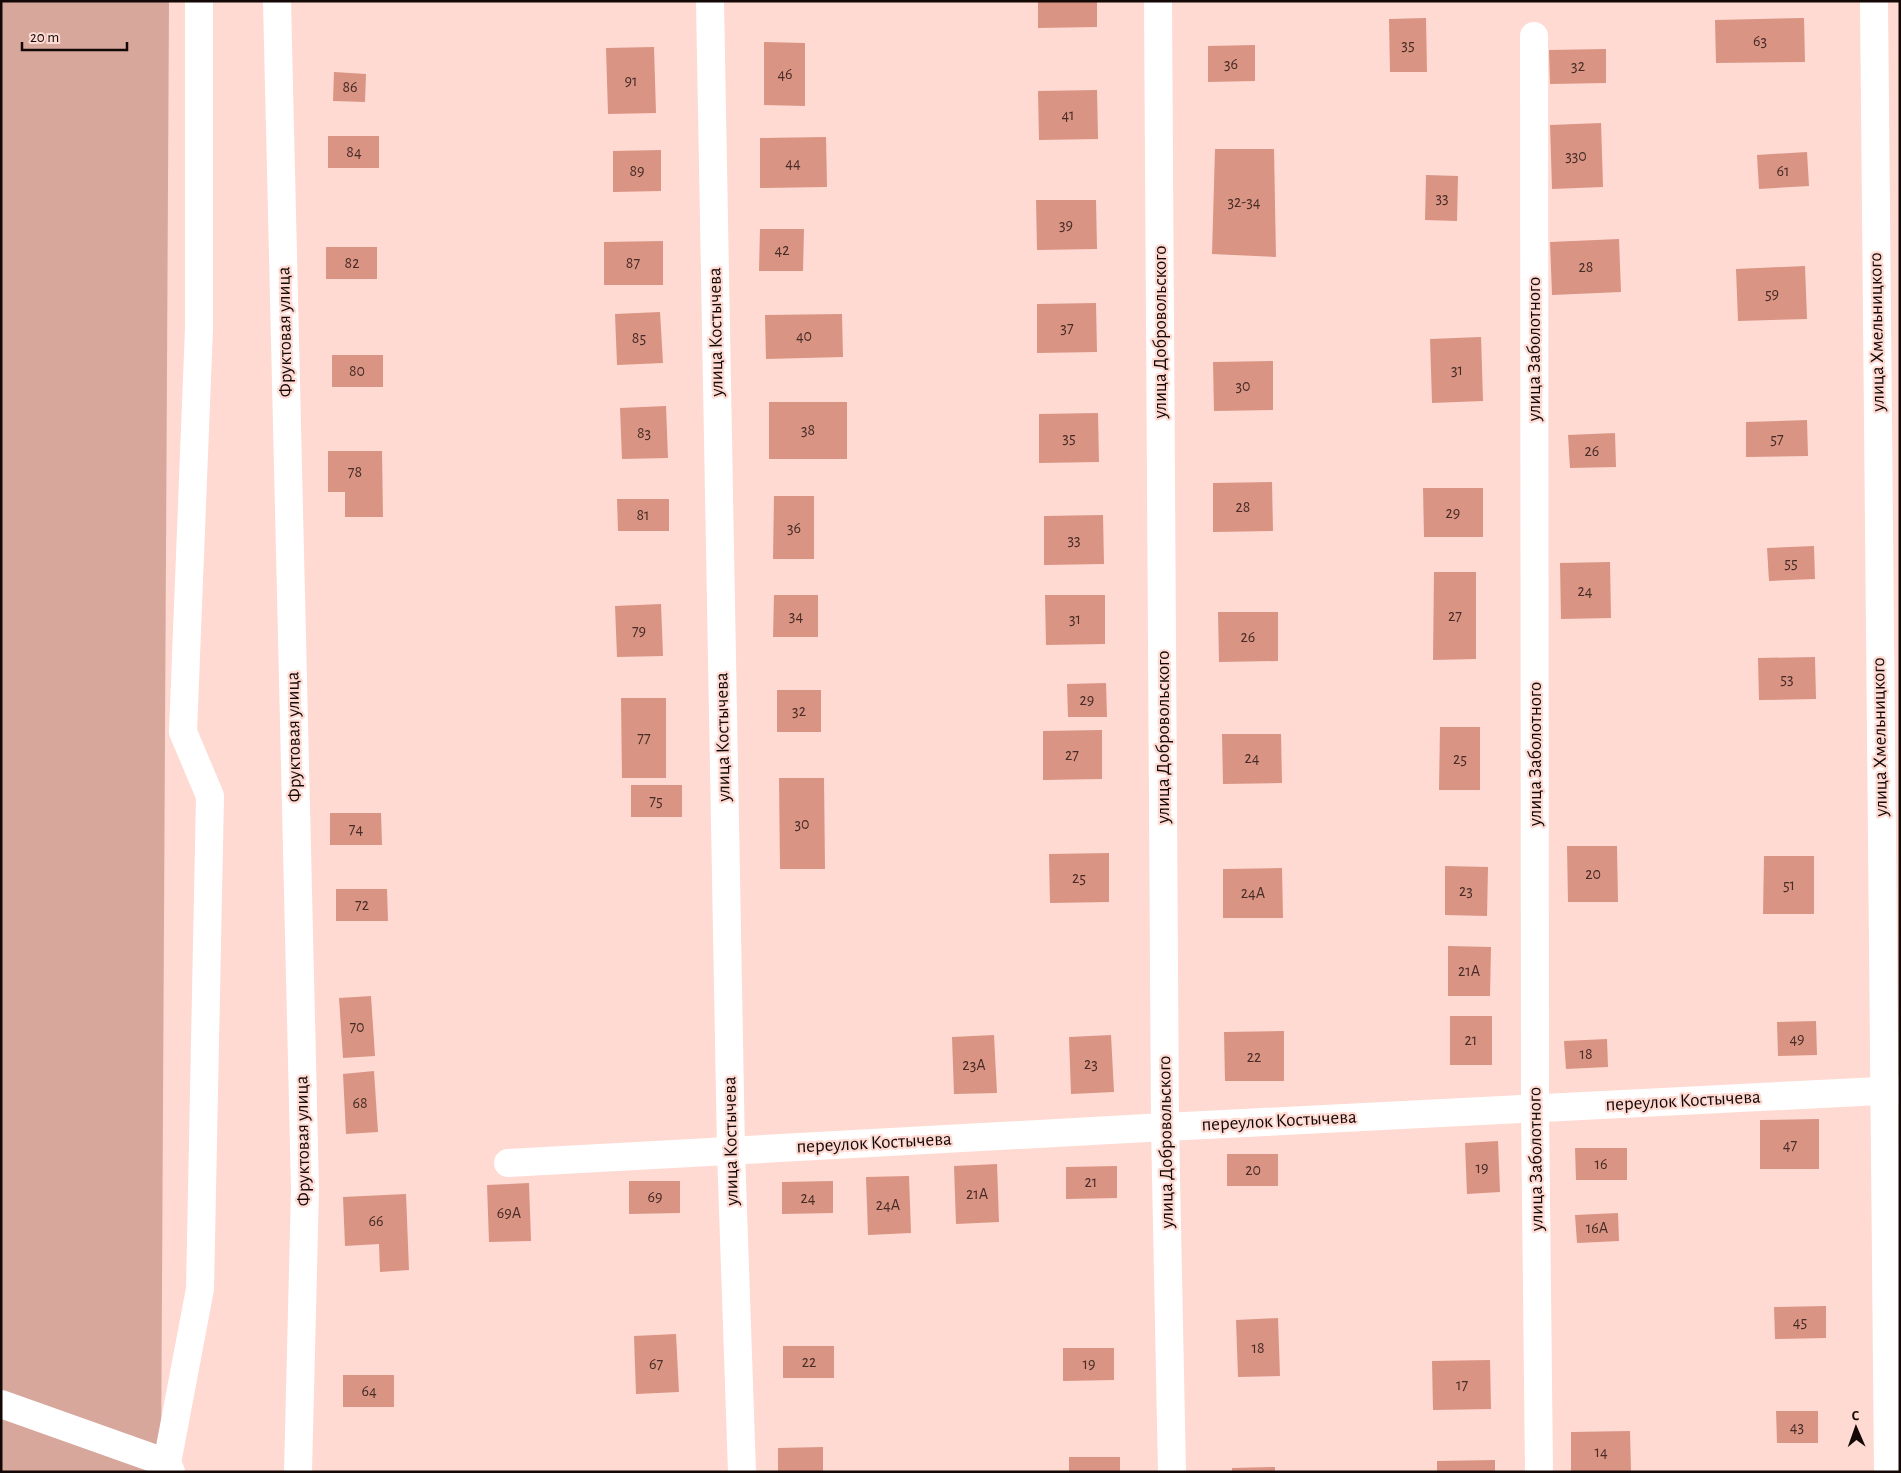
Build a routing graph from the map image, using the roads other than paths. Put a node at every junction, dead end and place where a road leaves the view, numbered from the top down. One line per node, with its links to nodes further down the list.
1 (199, 1): 13 (street)
2 (277, 1): 14 (street, Фруктовая улица)
3 (710, 1): 10 (street, улица Костычева)
4 (1158, 1): 9 (street, улица Добровольского)
5 (1874, 1): 7 (street, улица Хмельницкого)
6 (1534, 36): 8 (street, улица Заболотного)
7 (1892, 1090): 8 (street, переулок Костычева); 18 (street, улица Хмельницкого)
8 (1535, 1109): 9 (street, переулок Костычева); 17 (street, улица Заболотного)
9 (1165, 1126): 10 (street, переулок Костычева); 16 (street, улица Добровольского)
10 (731, 1151): 11 (street, переулок Костычева); 15 (street, улица Костычева)
11 (508, 1163)
12 (1, 1404): 13 (street)
13 (169, 1467)
14 (298, 1472)
15 (742, 1472)
16 (1172, 1472)
17 (1539, 1472)
18 (1888, 1472)

